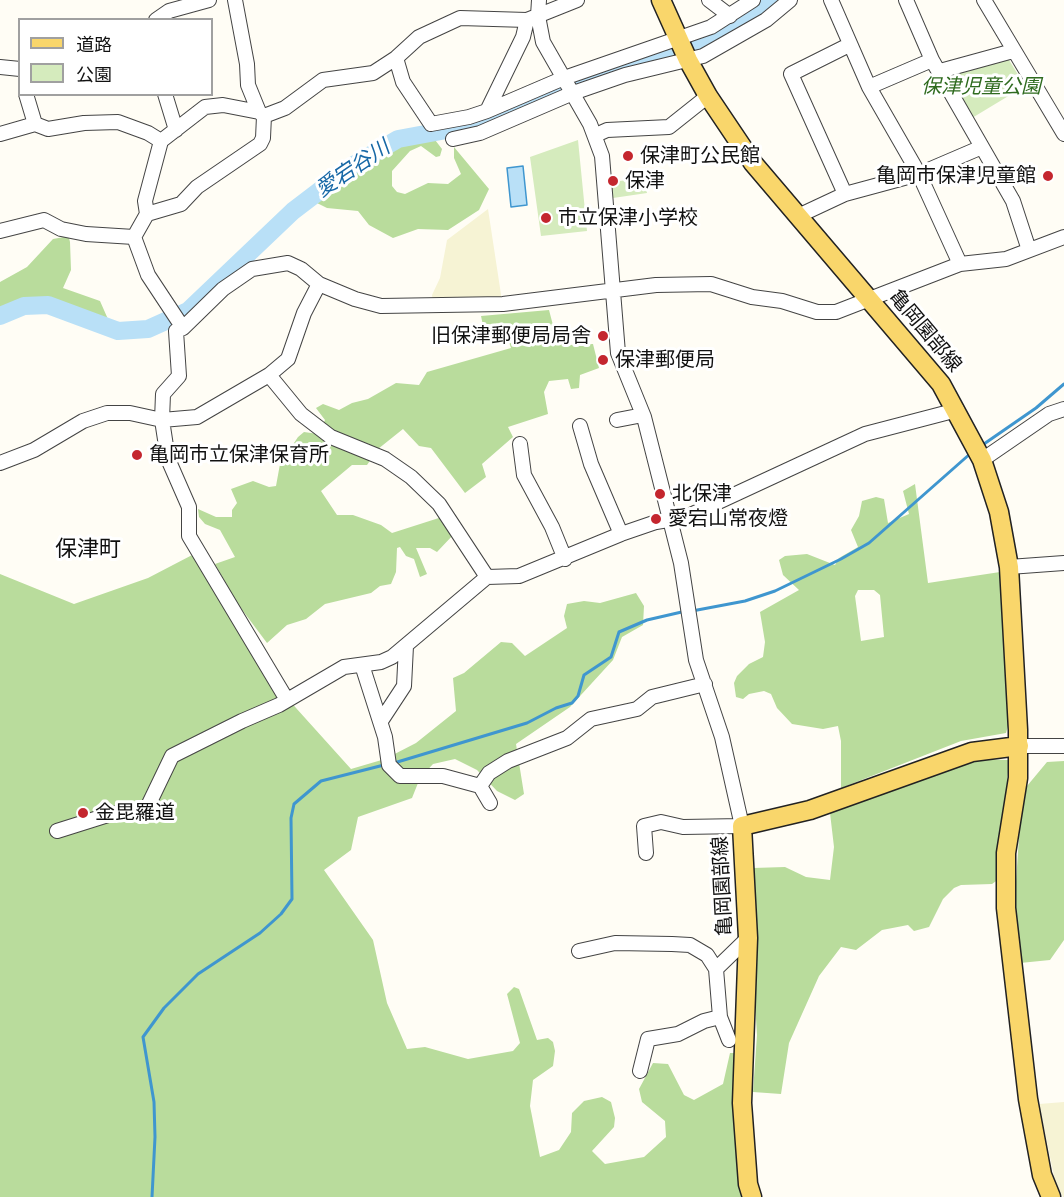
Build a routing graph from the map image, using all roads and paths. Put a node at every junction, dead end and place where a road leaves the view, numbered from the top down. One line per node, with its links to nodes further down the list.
1 (209, 0): 12 (street)
2 (235, 0): 29 (street)
3 (539, 0): 15 (street)
4 (577, 0): 15 (street)
5 (661, 0): 17 (main road, 亀岡園部線)
6 (709, 0): 13 (street)
7 (753, 0): 13 (street)
8 (790, 0): 17 (street)
9 (831, 0): 16 (street)
10 (906, 0): 20 (street)
11 (984, 0): 18 (street)
12 (167, 6): 14 (street)
13 (730, 16): 17 (street)
14 (158, 18)
15 (533, 18): 19 (street); 23 (street); 28 (street)
16 (849, 45): 24 (street); 39 (street)
17 (684, 50): 23 (street); 23 (street); 27 (main road, 亀岡園部線)
18 (1013, 51): 20 (street); 33 (street)
19 (396, 58): 28 (street); 29 (street)
20 (936, 66): 24 (street); 37 (street)
21 (0, 67): 22 (street)
22 (18, 69)
23 (568, 86): 28 (street); 34 (street); 35 (street)
24 (869, 87): 38 (street)
25 (27, 96): 30 (street)
26 (166, 96): 31 (street)
27 (708, 96): 34 (street); 41 (main road, 亀岡園部線)
28 (487, 111)
29 (261, 114): 31 (street); 40 (street)
30 (35, 124): 32 (street); 36 (street)
31 (176, 130): 36 (street)
32 (0, 134)
33 (1064, 134)
34 (596, 135): 48 (street)
35 (453, 139)
36 (161, 141): 40 (street)
37 (982, 147): 38 (street); 45 (street)
38 (919, 174): 39 (street); 46 (street)
39 (845, 194): 41 (street)
40 (147, 214): 43 (street)
41 (798, 216): 49 (main road, 亀岡園部線)
42 (1, 229): 43 (street)
43 (134, 237): 50 (street)
44 (1064, 237): 45 (street)
45 (1029, 250): 46 (street)
46 (960, 264): 49 (street)
47 (319, 284): 48 (street); 50 (street); 51 (street)
48 (613, 291): 49 (street); 54 (street)
49 (870, 301): 53 (main road, 亀岡園部線)
50 (181, 326): 55 (street)
51 (269, 375): 55 (street); 66 (street)
52 (1064, 409): 59 (street)
53 (957, 410): 59 (main road, 亀岡園部線); 61 (street)
54 (643, 415): 56 (street); 61 (street)
55 (162, 420): 60 (street); 70 (street)
56 (617, 420)
57 (580, 426): 62 (street)
58 (520, 444): 63 (street)
59 (979, 453): 65 (main road, 亀岡園部線)
60 (0, 463)
61 (670, 520): 62 (street); 69 (street)
62 (621, 534): 63 (street)
63 (565, 559): 66 (street)
64 (1064, 563): 65 (street)
65 (1009, 567): 72 (main road, 亀岡園部線)
66 (487, 577): 67 (street)
67 (406, 646): 68 (street); 71 (street)
68 (362, 665): 70 (street); 71 (street)
69 (705, 684): 74 (street); 76 (street)
70 (287, 700): 77 (street)
71 (381, 721): 74 (street)
72 (1019, 746): 73 (street); 76 (main road, 亀岡園部線); 86 (main road, 亀岡園部線)
73 (1064, 746)
74 (480, 786): 75 (street)
75 (490, 803)
76 (742, 826): 78 (street); 79 (main road, 亀岡園部線)
77 (57, 831)
78 (646, 853)
79 (748, 938): 81 (street); 85 (main road, 亀岡園部線)
80 (579, 951): 81 (street)
81 (716, 969): 82 (street)
82 (720, 1017): 83 (street); 84 (street)
83 (729, 1040)
84 (640, 1071)
85 (752, 1197)
86 (1051, 1197)

